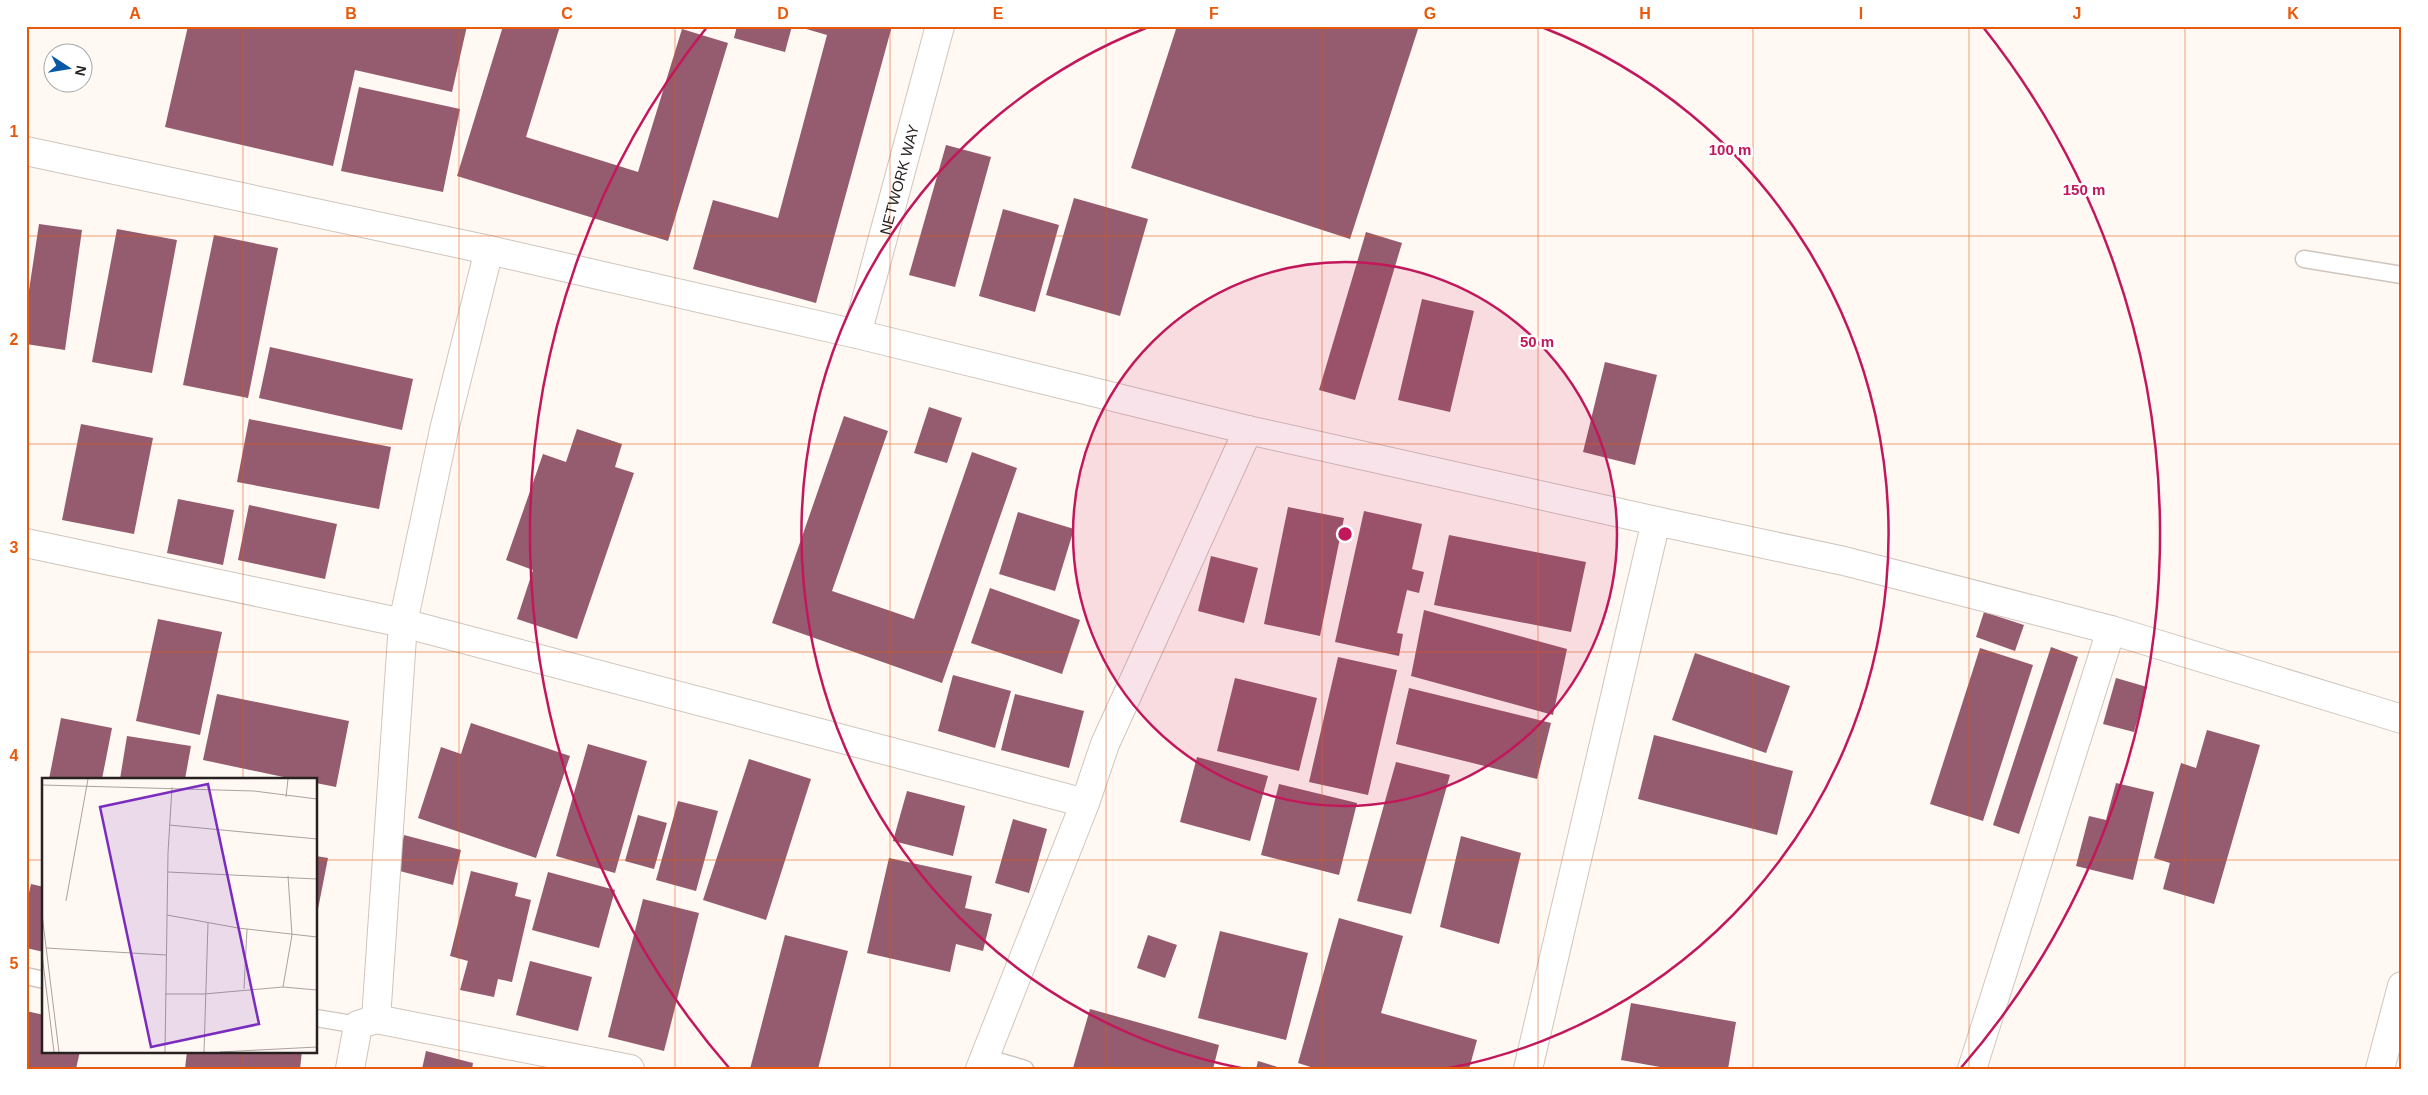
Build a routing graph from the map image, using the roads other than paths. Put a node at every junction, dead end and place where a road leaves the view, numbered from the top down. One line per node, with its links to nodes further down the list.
1 (940, 26): 6 (street, NETWORK WAY)
2 (26, 151): 3 (street)
3 (488, 250): 6 (street); 10 (street)
4 (2304, 259): 5 (lane)
5 (2402, 275)
6 (857, 334): 7 (street)
7 (1248, 430): 8 (street); 13 (street)
8 (1656, 521): 11 (street); 23 (street)
9 (26, 543): 10 (street)
10 (403, 623): 13 (street); 18 (street)
11 (2111, 630): 12 (street); 24 (street)
12 (2402, 719)
13 (1084, 803): 19 (street)
14 (26, 976): 15 (lane)
15 (42, 980)
16 (2402, 986): 25 (street)
17 (318, 1018): 18 (lane)
18 (367, 1022): 20 (street); 21 (street)
19 (982, 1063): 22 (lane)
20 (350, 1069)
21 (630, 1069)
22 (1025, 1069)
23 (1528, 1069)
24 (1972, 1069)
25 (2380, 1069)

